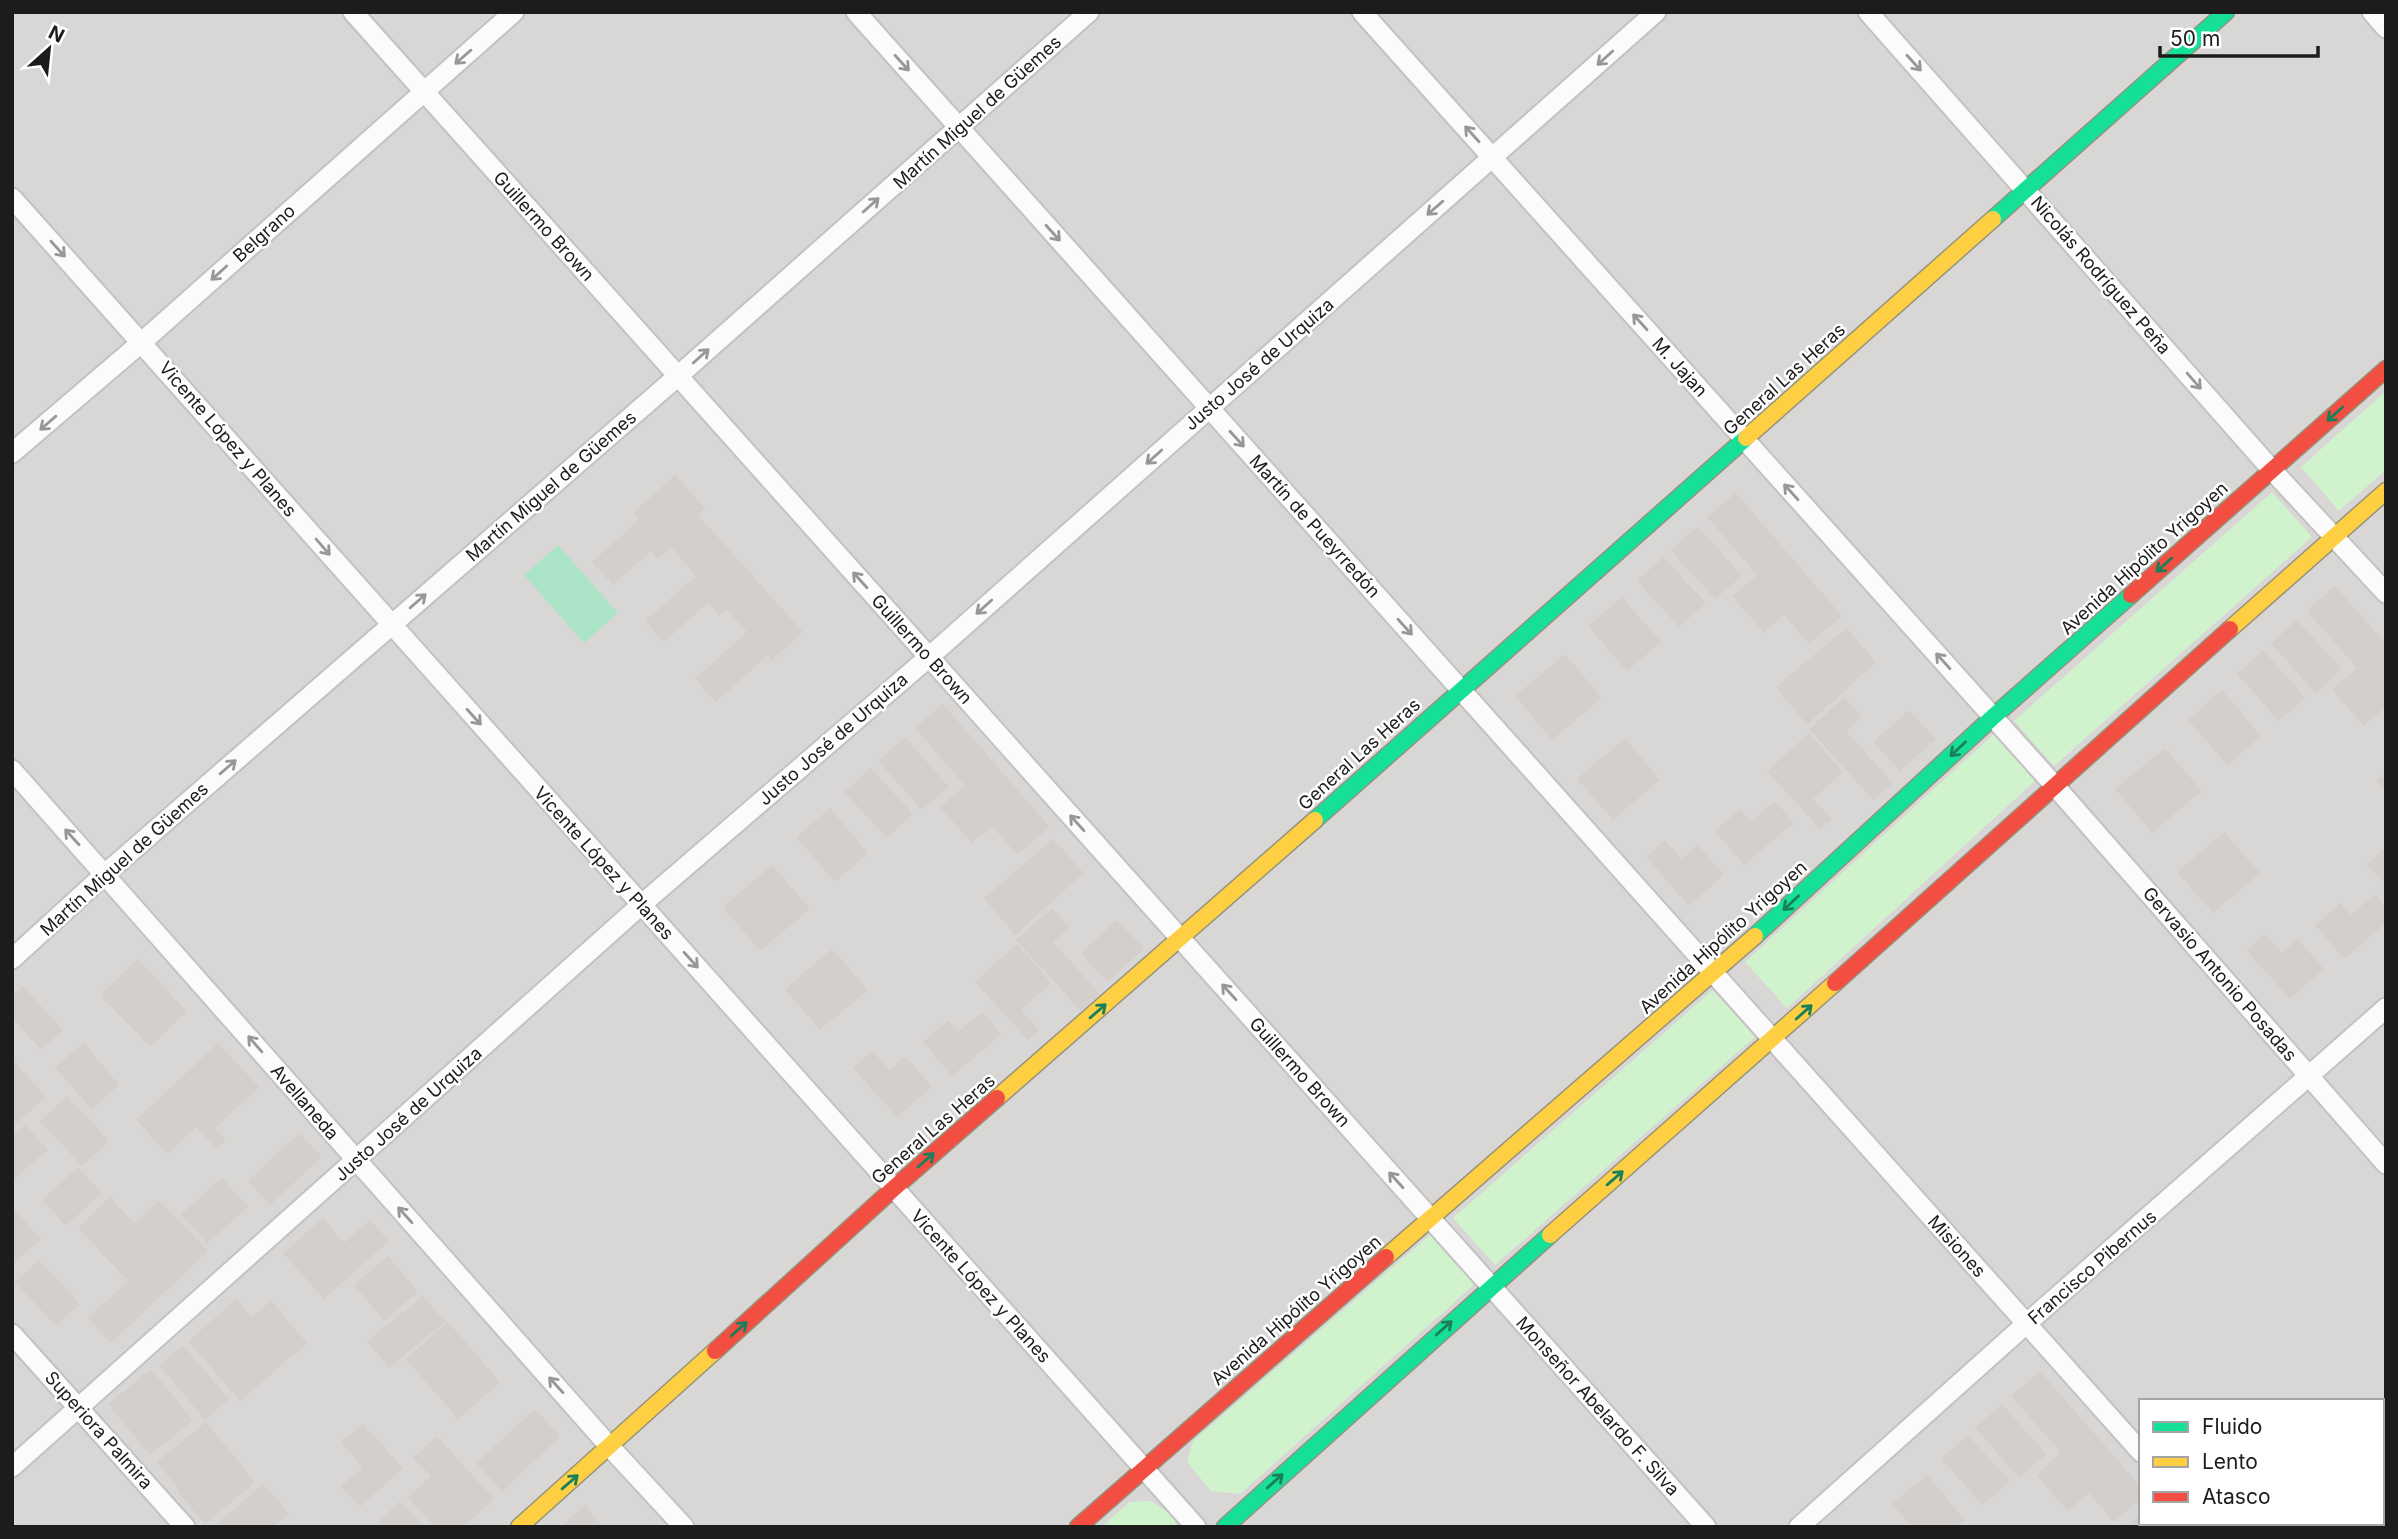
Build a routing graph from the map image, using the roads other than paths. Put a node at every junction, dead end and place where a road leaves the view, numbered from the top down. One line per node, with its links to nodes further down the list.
1 (353, 12): 11 (street, Guillermo Brown)
2 (514, 12): 11 (street, Belgrano, one-way to 11)
3 (856, 12): 12 (street, Martín de Pueyrredón, one-way to 12)
4 (1089, 12): 12 (street, Martín Miguel de Güemes)
5 (1363, 12): 13 (street, M. Jajan, one-way to 5)
6 (1656, 12): 13 (street, Justo José de Urquiza, one-way to 13)
7 (1868, 12): 14 (street, Nicolás Rodríguez Peña, one-way to 14)
8 (2226, 12): 14 (main road, General Las Heras)
9 (2372, 12): 10 (street)
10 (2386, 28)
11 (424, 91): 16 (street, Belgrano, one-way to 16); 18 (street, Guillermo Brown)
12 (959, 127): 18 (street, Martín Miguel de Güemes, one-way to 12); 19 (street, Martín de Pueyrredón, one-way to 19)
13 (1493, 158): 19 (street, Justo José de Urquiza, one-way to 19); 20 (street, M. Jajan, one-way to 13)
14 (2026, 189): 20 (main road, General Las Heras); 22 (street, Nicolás Rodríguez Peña, one-way to 22)
15 (12, 198): 16 (street, Vicente López y Planes, one-way to 16)
16 (142, 342): 21 (street, Belgrano, one-way to 21); 26 (street, Vicente López y Planes, one-way to 26)
17 (2386, 369): 22 (main road, Avenida Hipólito Yrigoyen, one-way to 22)
18 (678, 376): 26 (street, Martín Miguel de Güemes, one-way to 18); 27 (street, Guillermo Brown, one-way to 18)
19 (1209, 408): 27 (street, Justo José de Urquiza, one-way to 27); 28 (street, Martín de Pueyrredón, one-way to 28)
20 (1744, 439): 28 (main road, General Las Heras); 29 (street, M. Jajan, one-way to 20)
21 (12, 453)
22 (2272, 470): 24 (street, Nicolás Rodríguez Peña); 29 (main road, Avenida Hipólito Yrigoyen, one-way to 29)
23 (2386, 491): 24 (main road)
24 (2335, 536): 25 (street, Nicolás Rodríguez Peña); 31 (main road)
25 (2386, 593)
26 (391, 624): 32 (street, Martín Miguel de Güemes, one-way to 26); 33 (street, Vicente López y Planes, one-way to 33)
27 (929, 657): 33 (street, Justo José de Urquiza); 34 (street, Guillermo Brown, one-way to 27)
28 (1461, 690): 34 (main road, General Las Heras); 36 (street, Martín de Pueyrredón)
29 (1993, 717): 31 (street, M. Jajan); 36 (main road, Avenida Hipólito Yrigoyen, one-way to 36)
30 (12, 770): 32 (street, Avellaneda, one-way to 30)
31 (2054, 785): 38 (main road, one-way to 31); 39 (street, Gervasio Antonio Posadas)
32 (105, 874): 35 (street, Martín Miguel de Güemes); 40 (street, Avellaneda, one-way to 32)
33 (641, 905): 40 (street, Justo José de Urquiza); 42 (street, Vicente López y Planes, one-way to 42)
34 (1181, 939): 42 (main road, General Las Heras, one-way to 34); 43 (street, Guillermo Brown, one-way to 34)
35 (12, 959)
36 (1714, 974): 38 (street, Martín de Pueyrredón); 43 (main road, Avenida Hipólito Yrigoyen)
37 (2386, 1008): 39 (street, Francisco Pibernus)
38 (1773, 1040): 44 (main road, one-way to 38); 45 (street, Misiones)
39 (2309, 1076): 41 (street, Gervasio Antonio Posadas); 45 (street, Francisco Pibernus)
40 (356, 1160): 47 (street, Justo José de Urquiza); 48 (street, Avellaneda, one-way to 40)
41 (2386, 1164)
42 (893, 1189): 48 (main road, General Las Heras, one-way to 42); 51 (street, Vicente López y Planes)
43 (1430, 1218): 44 (street, Guillermo Brown); 51 (main road, Avenida Hipólito Yrigoyen)
44 (1491, 1286): 57 (main road, one-way to 44); 58 (street, Monseñor Abelardo F. Silva)
45 (2026, 1324): 49 (street, Misiones); 59 (street, Francisco Pibernus)
46 (12, 1334): 47 (street, Superiora Palmira)
47 (79, 1408): 50 (street, Justo José de Urquiza); 52 (street, Superiora Palmira)
48 (610, 1447): 53 (main road, General Las Heras, one-way to 48); 54 (street, Avellaneda)
49 (2139, 1450)
50 (12, 1467)
51 (1144, 1469): 55 (main road, Avenida Hipólito Yrigoyen); 56 (street, Vicente López y Planes)
52 (185, 1527)
53 (519, 1527)
54 (684, 1527)
55 (1079, 1527)
56 (1196, 1527)
57 (1225, 1527)
58 (1706, 1527)
59 (1799, 1527)

